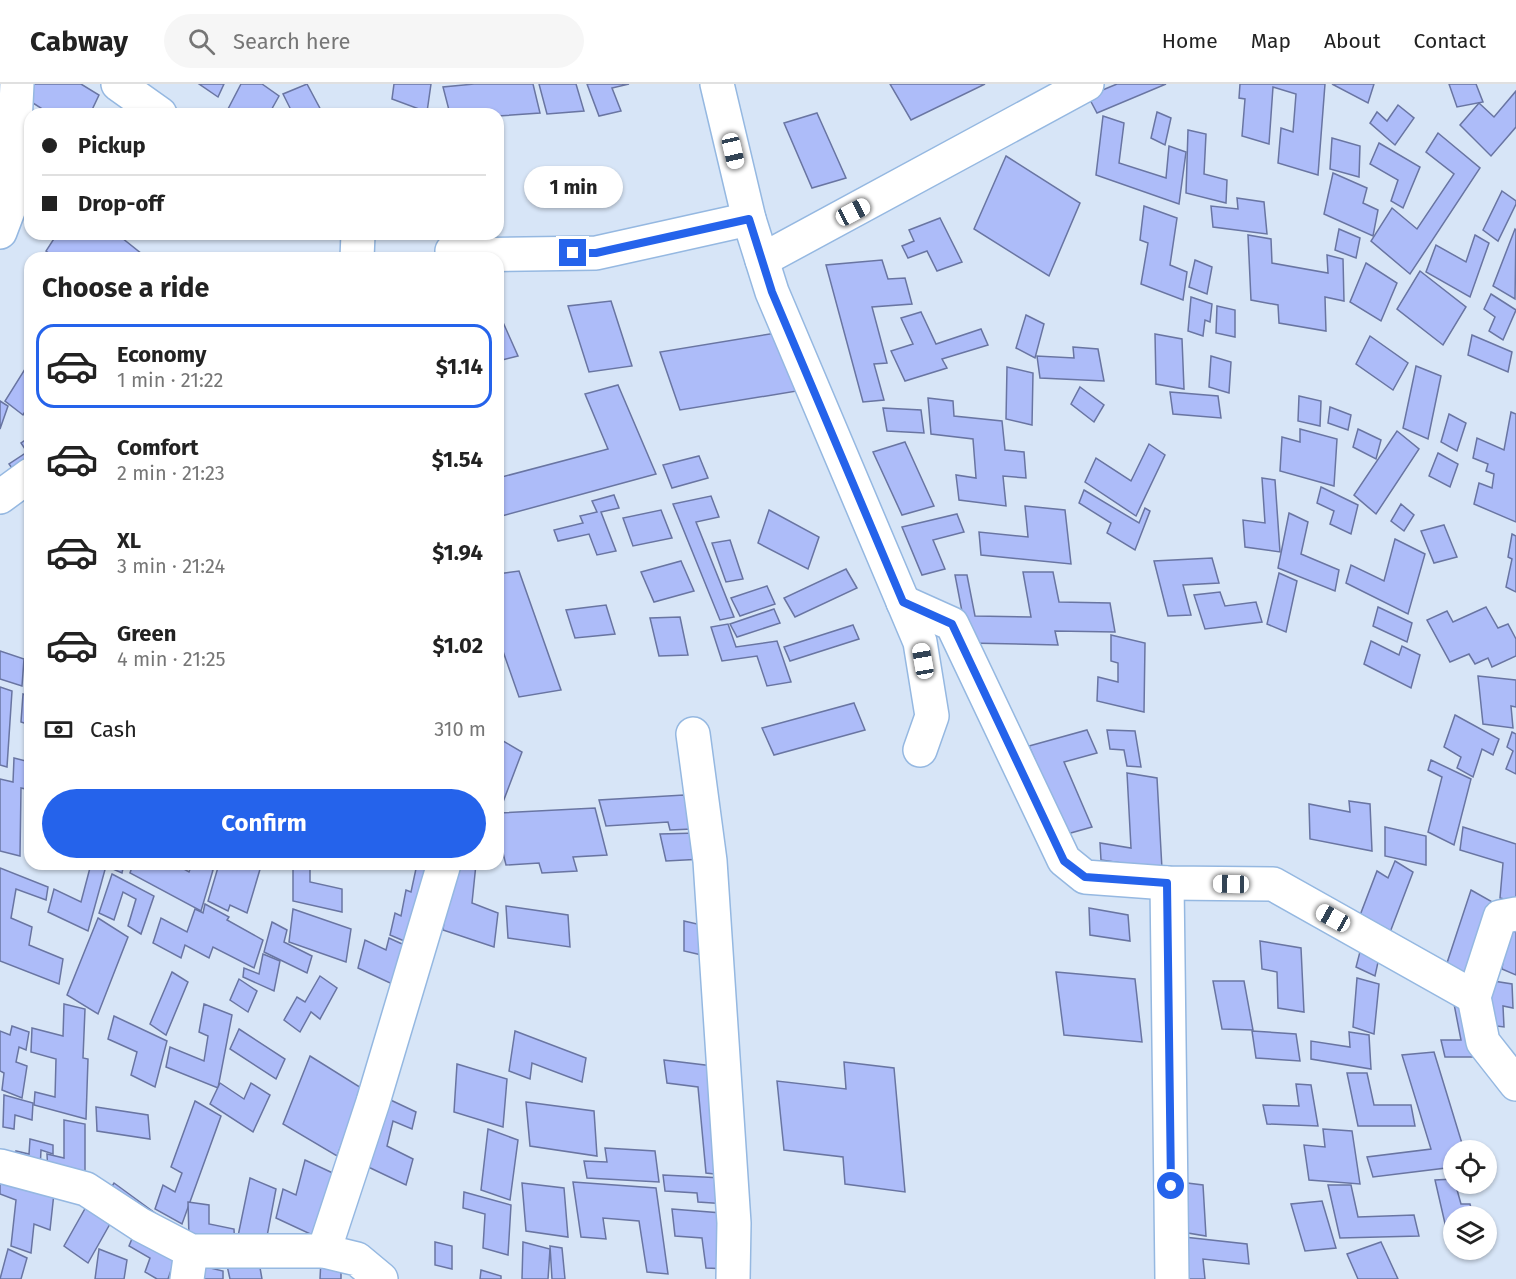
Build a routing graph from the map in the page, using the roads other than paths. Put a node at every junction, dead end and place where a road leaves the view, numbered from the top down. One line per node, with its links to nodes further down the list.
1 (17, 84): 7 (street)
2 (118, 84): 5 (street)
3 (717, 84): 6 (street)
4 (1087, 84): 9 (street)
5 (152, 108)
6 (749, 219): 8 (street); 9 (street)
7 (0, 232)
8 (504, 254)
9 (762, 260): 12 (street)
10 (24, 479): 11 (street)
11 (0, 497)
12 (903, 602): 14 (street); 16 (street)
13 (693, 734): 24 (street)
14 (920, 750)
15 (442, 870): 21 (street)
16 (1167, 883): 18 (street); 25 (street)
17 (1516, 914): 18 (street)
18 (1474, 997): 19 (street)
19 (1516, 1084)
20 (0, 1166): 22 (street)
21 (324, 1251): 22 (street); 23 (street)
22 (189, 1265)
23 (381, 1279)
24 (733, 1279)
25 (1172, 1279)

